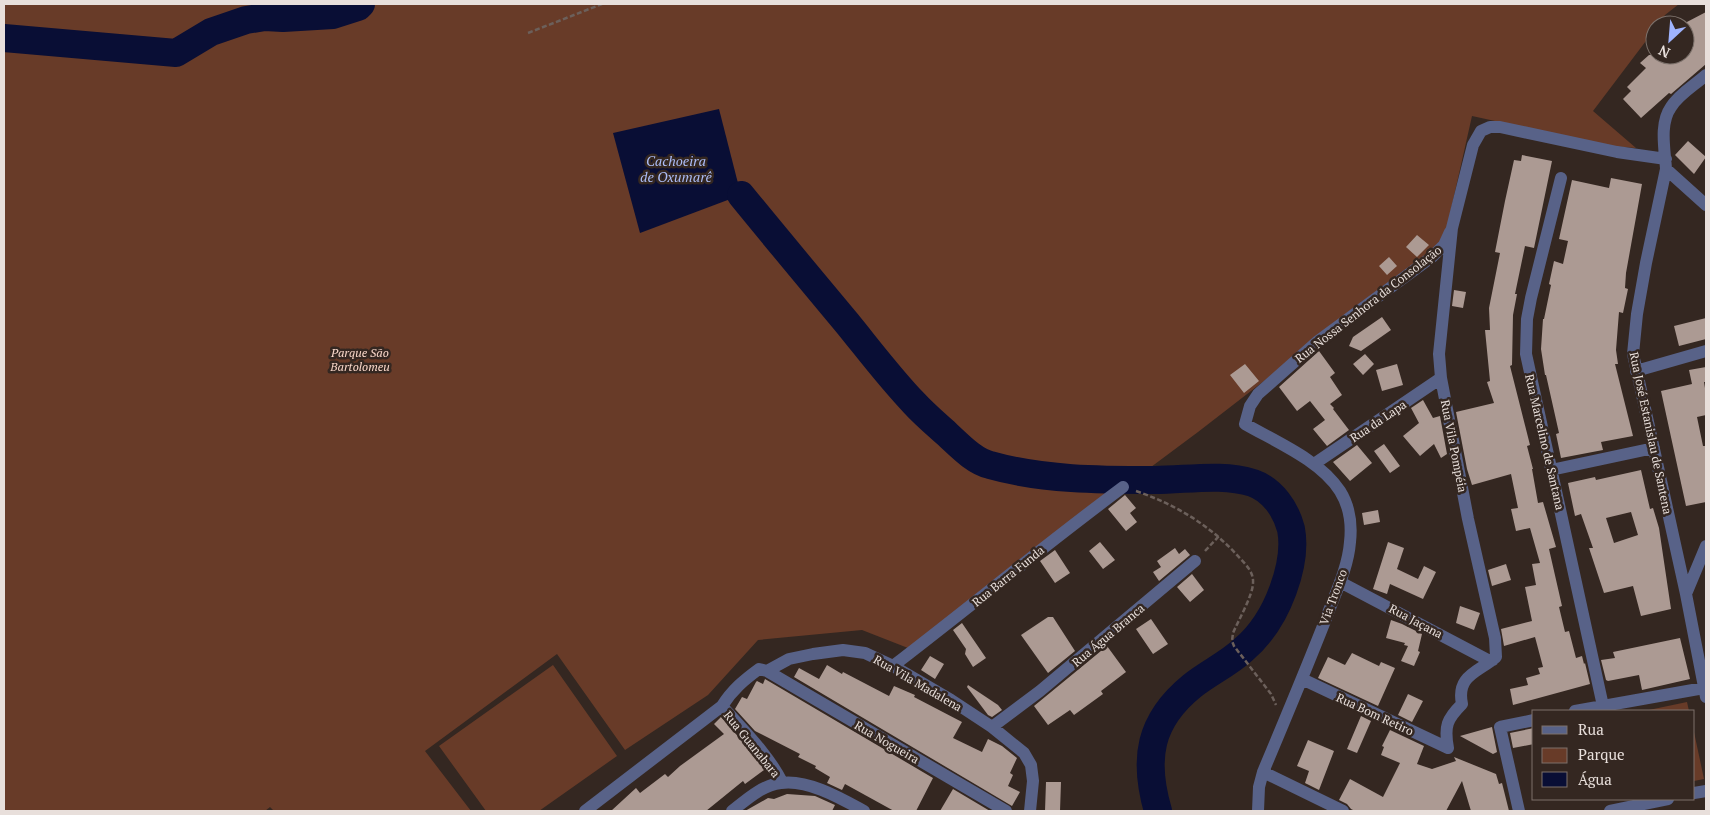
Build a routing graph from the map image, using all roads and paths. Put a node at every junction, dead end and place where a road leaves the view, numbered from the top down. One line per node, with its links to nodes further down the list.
1 (602, 4): 2 (path)
2 (528, 34)
3 (1706, 75): 4 (street, Rua José Estanislau de Santena)
4 (1666, 164): 6 (street); 7 (street); 9 (street, Rua José Estanislau de Santena)
5 (1561, 178): 14 (street, Rua Marcelino de Santana)
6 (1706, 205)
7 (1452, 228): 10 (street, Rua Vila Pompéia); 11 (street, Rua Nossa Senhora da Consolação)
8 (1706, 351): 9 (street)
9 (1636, 371): 12 (street, Rua José Estanislau de Santena)
10 (1441, 378): 13 (street, Rua da Lapa); 21 (street, Rua Vila Pompéia)
11 (1245, 424): 13 (street, Via Tronco)
12 (1654, 448): 14 (street); 20 (street, Rua José Estanislau de Santena)
13 (1314, 464): 19 (street, Via Tronco)
14 (1551, 470): 27 (street, Rua Marcelino de Santana)
15 (1123, 487): 16 (path); 22 (street, Rua Barra Funda)
16 (1219, 536): 18 (path); 30 (path)
17 (1706, 546): 20 (street)
18 (1195, 561): 31 (street, Rua Água Branca)
19 (1340, 582): 21 (street, Rua Jaçana); 24 (street, Via Tronco)
20 (1686, 594): 25 (street, Rua José Estanislau de Santena)
21 (1493, 660): 24 (street, Rua Bom Retiro)
22 (893, 666): 23 (street, Rua Vila Madalena); 31 (street, Rua Vila Madalena)
23 (768, 671): 26 (street, Rua Vila Madalena); 39 (street, Rua Nogueira)
24 (1302, 679): 30 (street, Via Tronco)
25 (1705, 692): 27 (street)
26 (722, 706): 33 (street, Rua Guanabara); 36 (street, Rua Vila Madalena)
27 (1602, 706): 28 (street)
28 (1580, 710)
29 (1532, 720): 43 (street)
30 (1284, 722): 32 (street, Via Tronco)
31 (992, 727): 40 (street, Rua Vila Madalena)
32 (1263, 772): 41 (street, Via Tronco); 42 (street)
33 (782, 782): 37 (street); 38 (street)
34 (1664, 800): 35 (street)
35 (1624, 810): 44 (street)
36 (585, 811)
37 (732, 811)
38 (864, 811)
39 (1006, 811)
40 (1030, 811)
41 (1258, 811)
42 (1343, 811)
43 (1519, 811)
44 (1610, 811)

